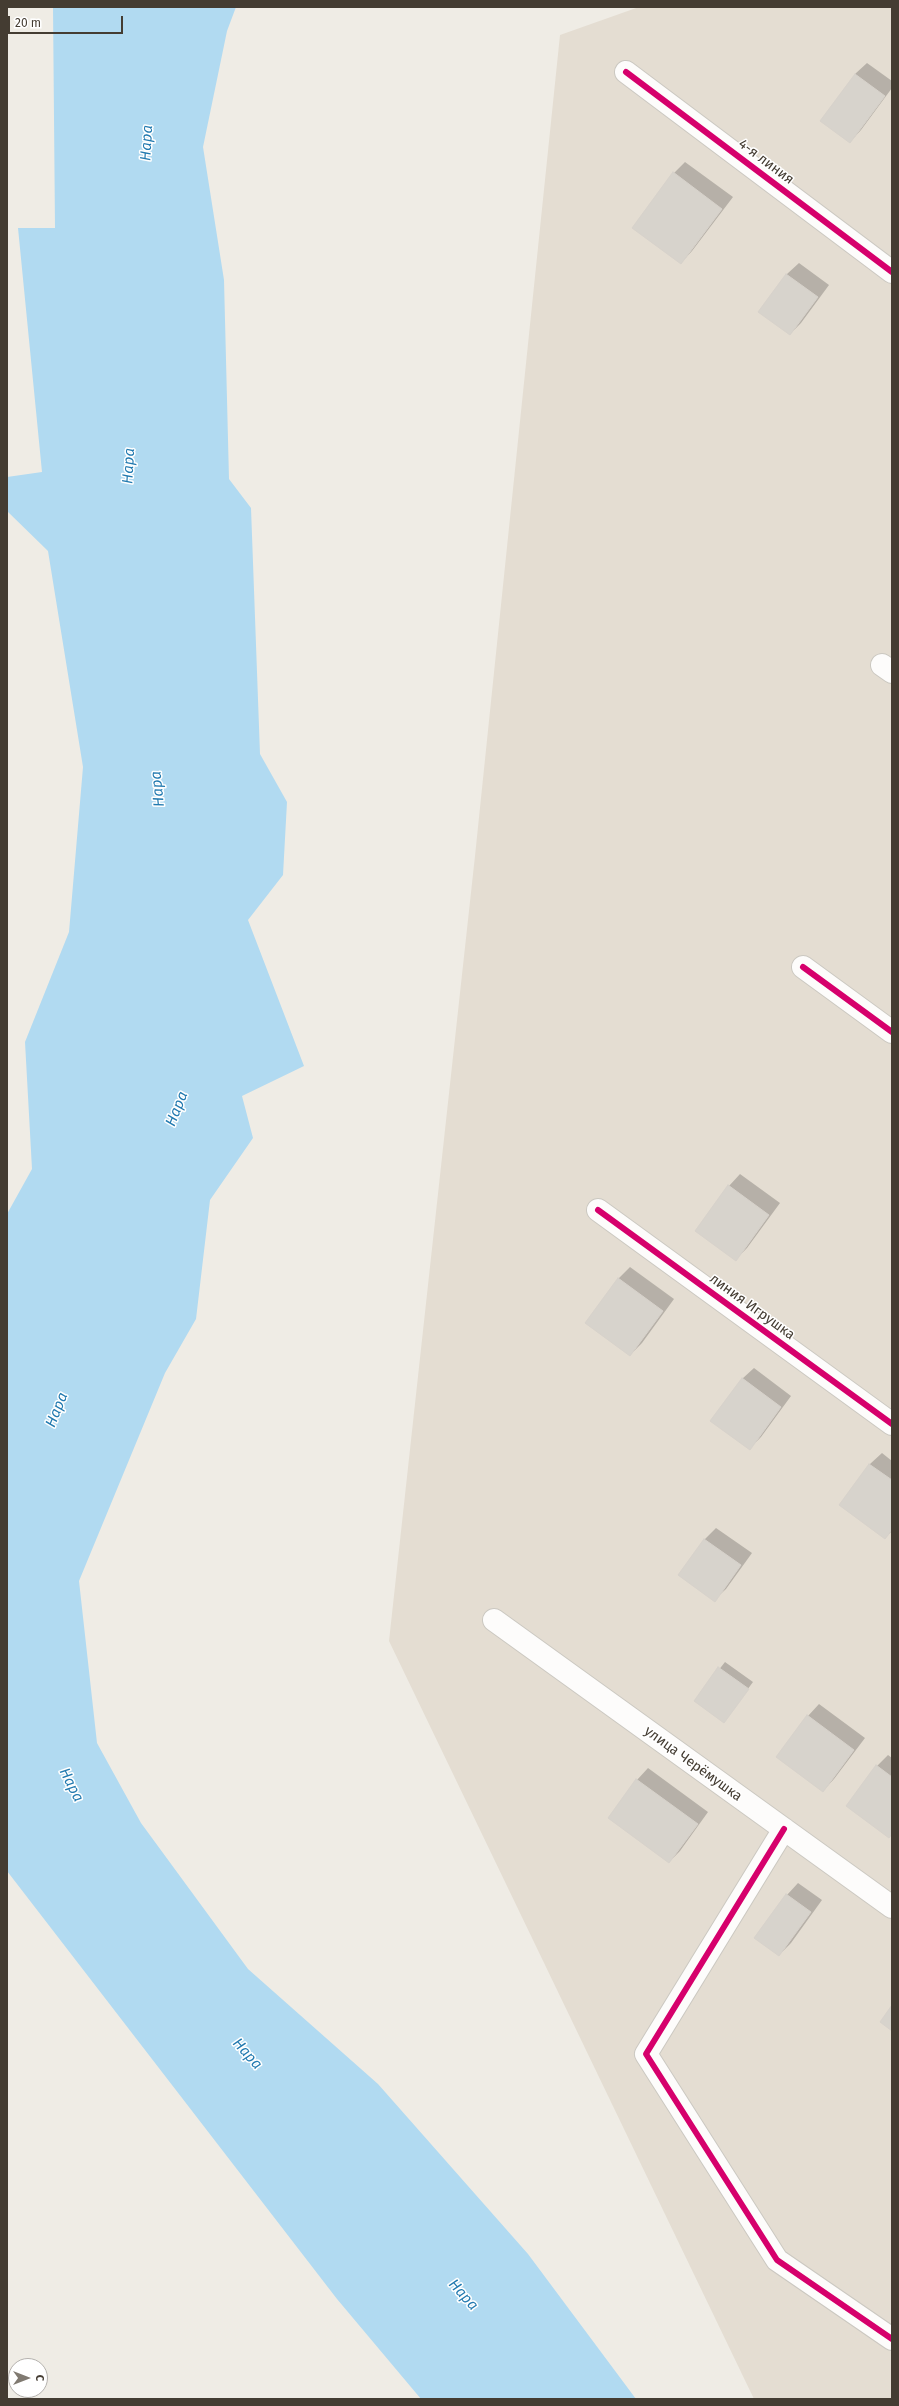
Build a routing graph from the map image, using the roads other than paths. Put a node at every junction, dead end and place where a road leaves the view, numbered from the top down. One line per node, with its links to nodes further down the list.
1 (626, 72): 2 (street, 4-я линия)
2 (892, 272)
3 (803, 967): 4 (street)
4 (892, 1032)
5 (598, 1210): 6 (street, линия Игрушка)
6 (892, 1424)
7 (494, 1620): 8 (street, улица Черёмушка)
8 (784, 1829): 9 (street, улица Черёмушка); 10 (street)
9 (892, 1907)
10 (892, 2339)

